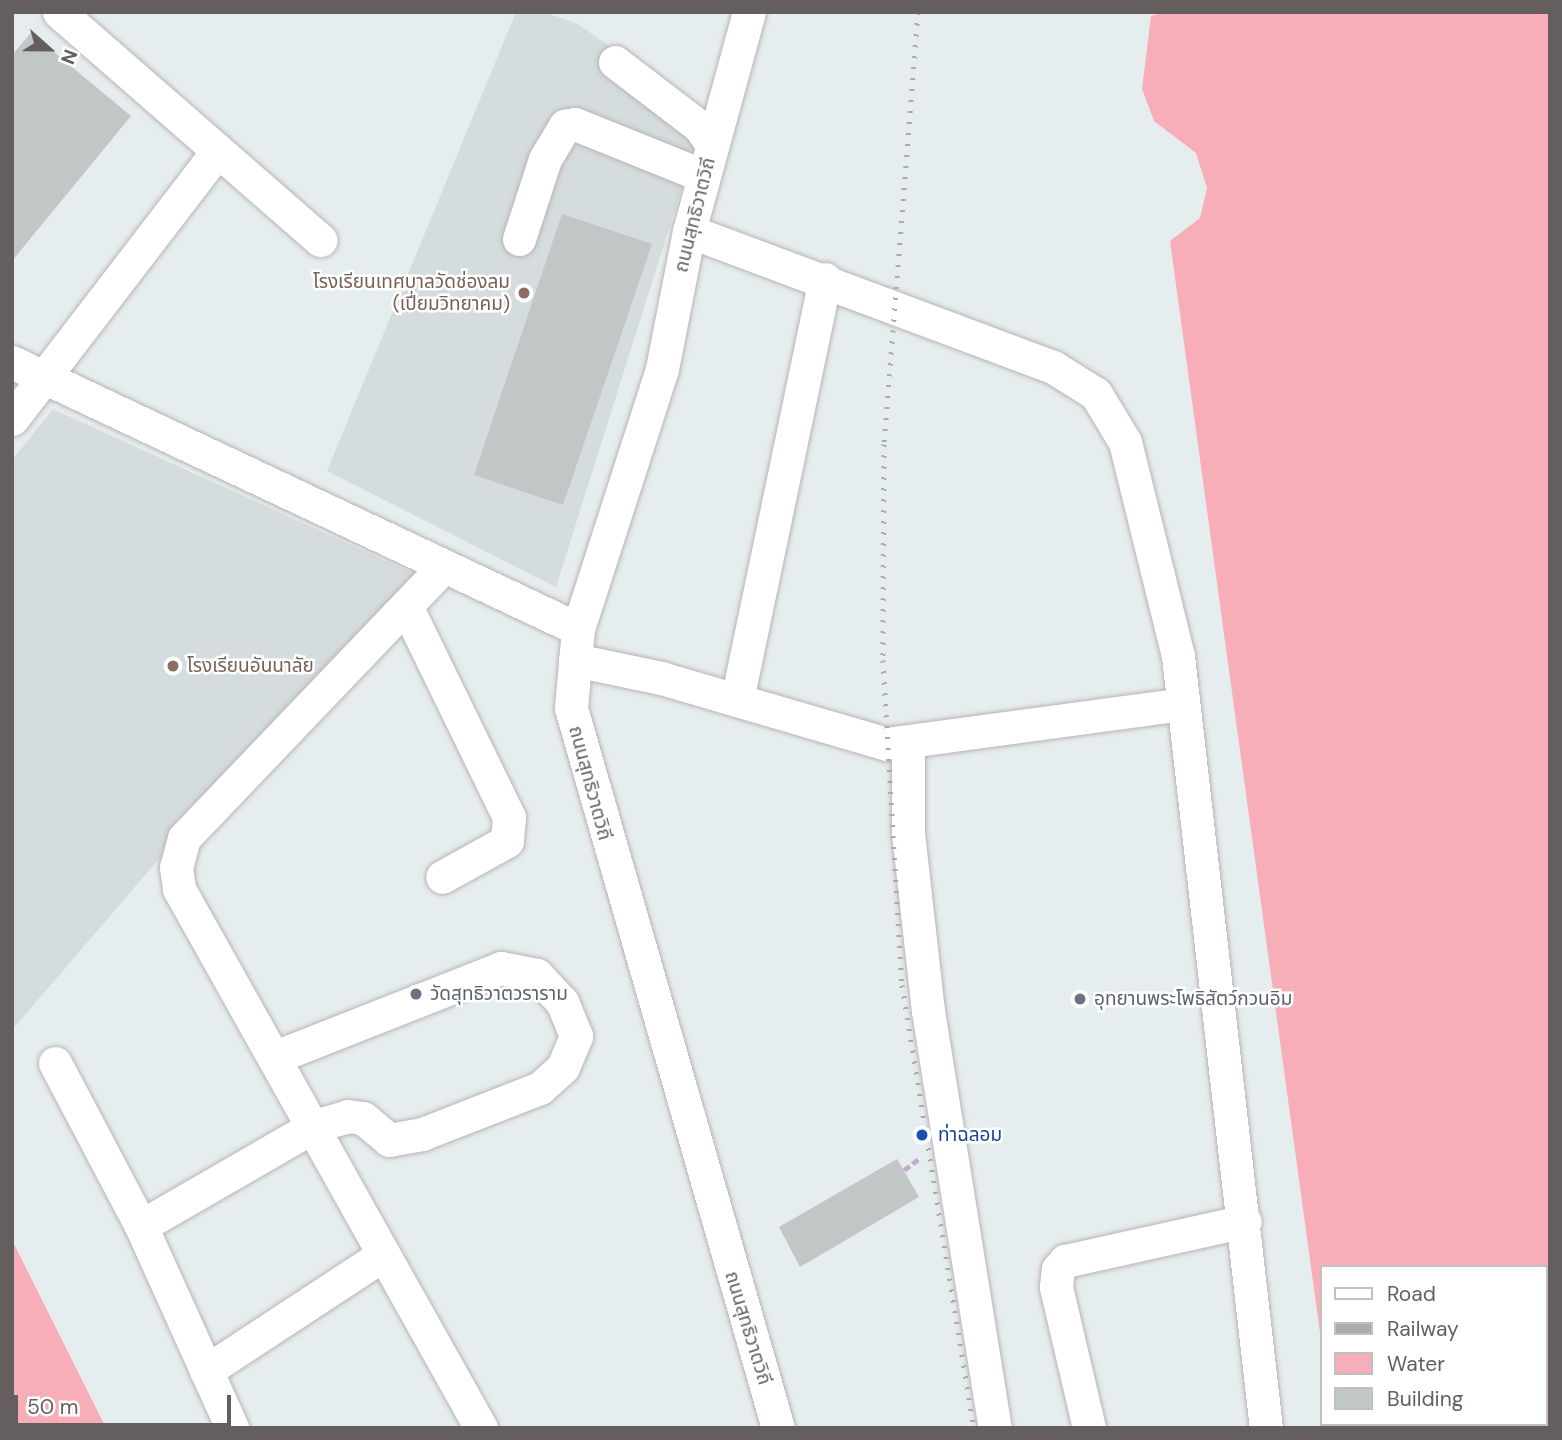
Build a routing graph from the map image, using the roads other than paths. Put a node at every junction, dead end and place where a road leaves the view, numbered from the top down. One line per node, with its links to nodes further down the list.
1 (59, 12): 4 (street)
2 (749, 12): 5 (street, ถนนสุทธิวาตวิถี)
3 (615, 62): 5 (street)
4 (218, 151): 8 (street); 11 (street)
5 (708, 161): 6 (street, ถนนสุทธิวาตวิถี); 7 (street)
6 (689, 231): 9 (street); 15 (street, ถนนสุทธิวาตวิถี)
7 (519, 239)
8 (320, 240)
9 (825, 279): 16 (street); 17 (street)
10 (12, 362): 11 (street)
11 (48, 378): 12 (street); 13 (street)
12 (12, 419)
13 (443, 567): 14 (street); 15 (street)
14 (406, 606): 19 (street); 20 (street)
15 (577, 645): 16 (street); 29 (street, ถนนสุทธิวาตวิถี)
16 (737, 700): 18 (street)
17 (1181, 704): 18 (street); 23 (street)
18 (897, 744): 30 (street)
19 (442, 877)
20 (275, 1057): 22 (street); 22 (street)
21 (55, 1063): 24 (street)
22 (314, 1126): 24 (street); 25 (street)
23 (1245, 1221): 31 (street); 32 (street)
24 (141, 1226): 26 (street)
25 (381, 1256): 26 (street); 27 (street)
26 (206, 1371): 28 (street)
27 (468, 1423)
28 (232, 1428)
29 (778, 1428)
30 (995, 1428)
31 (1089, 1428)
32 (1266, 1428)

